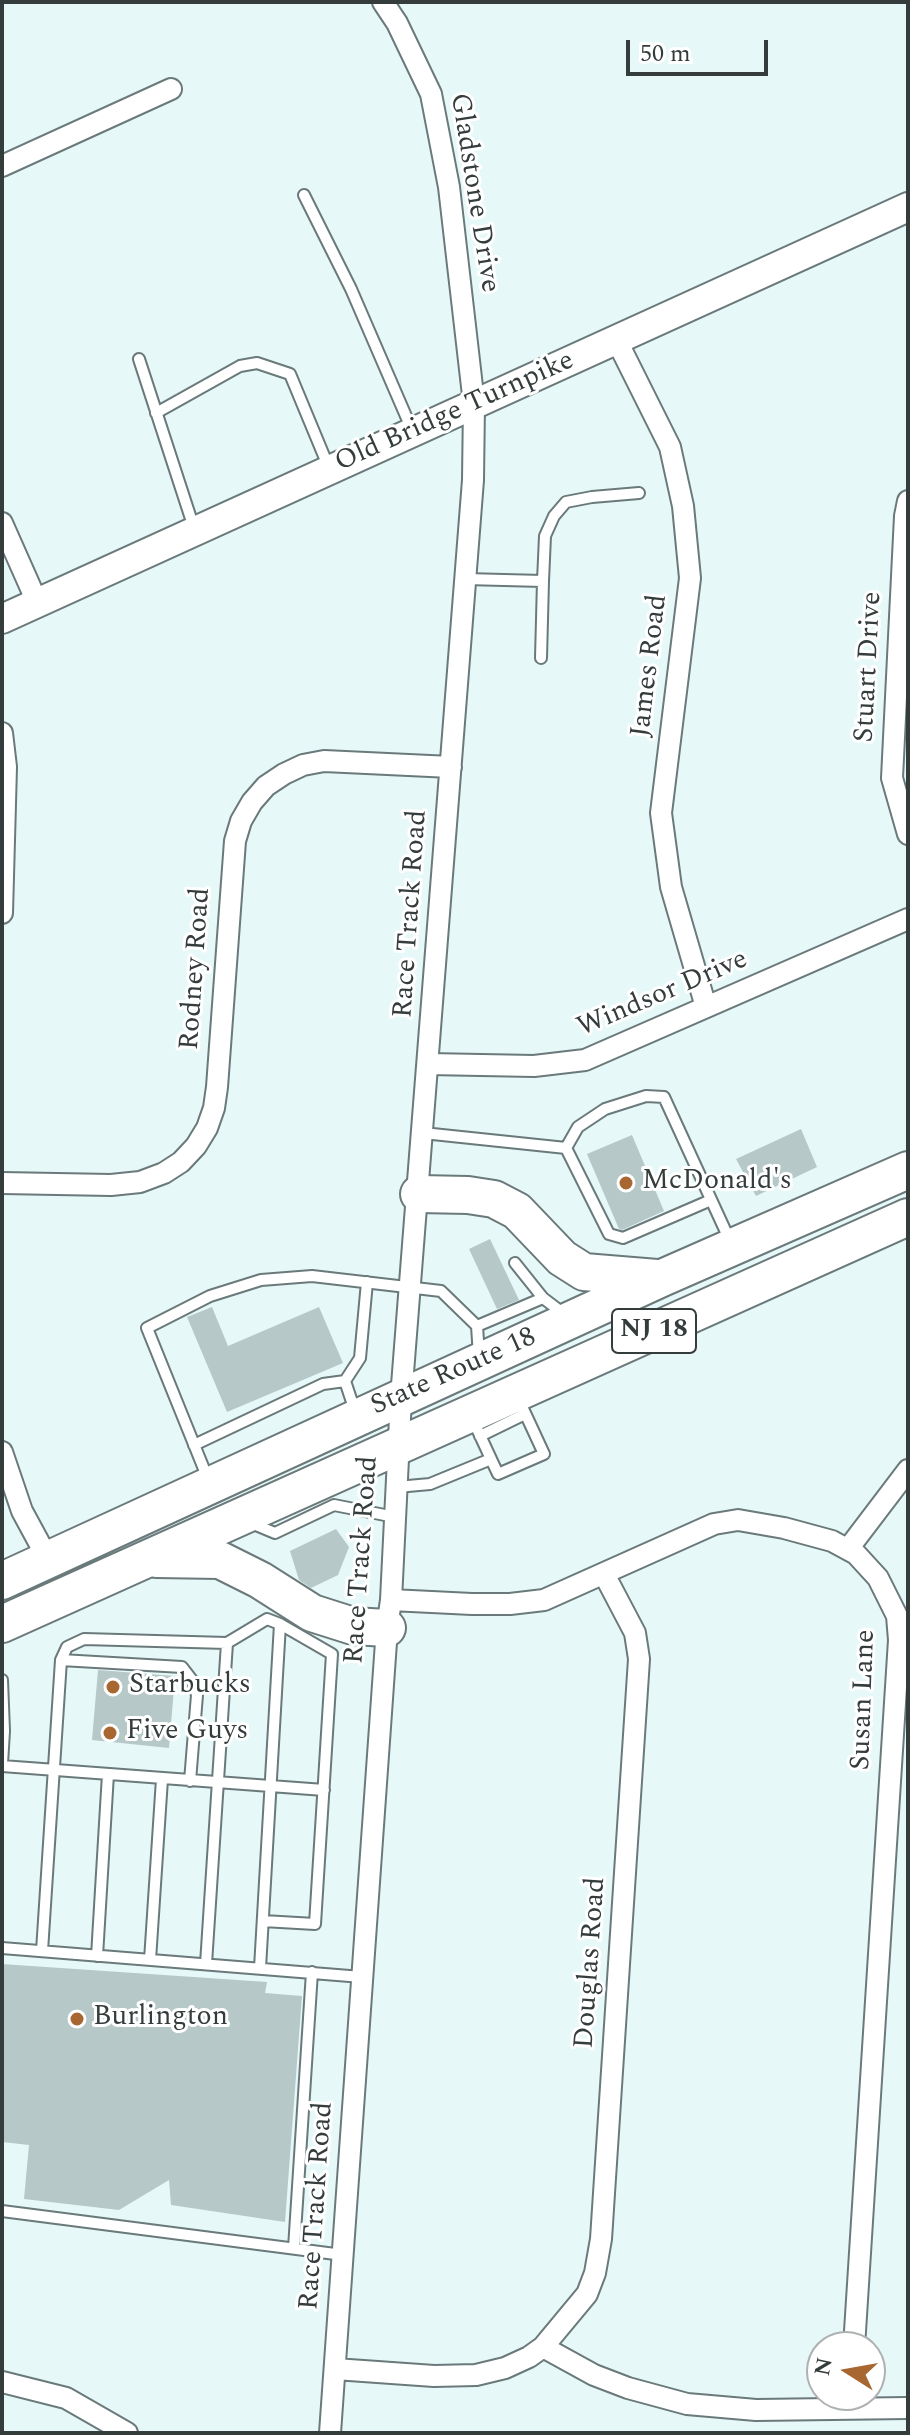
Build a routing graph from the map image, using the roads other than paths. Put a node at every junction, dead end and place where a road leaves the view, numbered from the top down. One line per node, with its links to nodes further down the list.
1 (383, 2): 8 (street, Gladstone Drive)
2 (171, 89): 3 (street)
3 (2, 166)
4 (304, 195): 10 (lane)
5 (908, 207): 6 (street, Old Bridge Turnpike)
6 (616, 339): 8 (street, Old Bridge Turnpike); 26 (street, James Road)
7 (139, 359): 9 (lane)
8 (474, 404): 10 (street, Old Bridge Turnpike); 16 (street, Race Track Road)
9 (156, 413): 11 (lane); 15 (lane)
10 (412, 432): 11 (street, Old Bridge Turnpike)
11 (329, 470): 15 (street, Old Bridge Turnpike)
12 (639, 493): 17 (lane)
13 (908, 501): 23 (street, Stuart Drive)
14 (2, 523): 18 (street)
15 (195, 530): 18 (street, Old Bridge Turnpike)
16 (465, 579): 17 (lane); 22 (street, Race Track Road)
17 (543, 581): 20 (lane)
18 (37, 602): 19 (street, Old Bridge Turnpike)
19 (2, 619)
20 (541, 658)
21 (2, 733): 24 (street)
22 (451, 767): 27 (street, Race Track Road); 31 (street, Rodney Road)
23 (908, 834)
24 (2, 913)
25 (908, 919): 26 (street, Windsor Drive)
26 (706, 1007): 27 (street, Windsor Drive)
27 (428, 1064): 28 (street, Race Track Road)
28 (423, 1133): 29 (lane); 32 (street, Race Track Road)
29 (566, 1148): 33 (lane); 33 (lane)
30 (908, 1170): 35 (highway, State Route 18 / NJ 18)
31 (2, 1183)
32 (419, 1194): 37 (highway); 39 (street, Race Track Road)
33 (711, 1200): 35 (lane)
34 (908, 1217): 46 (highway, State Route 18 / NJ 18)
35 (733, 1247): 37 (highway, State Route 18 / NJ 18)
36 (515, 1263): 40 (lane)
37 (662, 1278): 41 (highway, State Route 18 / NJ 18)
38 (367, 1282): 39 (lane); 44 (lane); 50 (lane)
39 (411, 1286): 42 (lane); 45 (street, Race Track Road)
40 (543, 1298): 41 (lane); 42 (lane)
41 (572, 1320): 43 (highway, State Route 18 / NJ 18)
42 (477, 1326): 43 (lane)
43 (479, 1362): 45 (highway, State Route 18 / NJ 18)
44 (345, 1381): 47 (lane); 50 (lane)
45 (401, 1398): 47 (highway, State Route 18 / NJ 18); 49 (street, Race Track Road)
46 (520, 1403): 48 (highway, State Route 18 / NJ 18); 52 (lane)
47 (357, 1417): 54 (highway, State Route 18 / NJ 18)
48 (475, 1424): 49 (highway, State Route 18 / NJ 18); 52 (lane)
49 (399, 1444): 55 (street, Race Track Road); 56 (highway, State Route 18 / NJ 18)
50 (194, 1445): 54 (lane)
51 (2, 1452): 60 (street)
52 (491, 1459): 55 (lane)
53 (908, 1470): 59 (street)
54 (210, 1485): 60 (highway, State Route 18 / NJ 18)
55 (397, 1487): 58 (street, Race Track Road)
56 (337, 1488): 57 (highway, State Route 18 / NJ 18); 57 (lane); 58 (lane)
57 (238, 1517): 61 (highway, State Route 18 / NJ 18)
58 (395, 1517): 64 (street, Race Track Road)
59 (848, 1549): 62 (street, Susan Lane); 91 (street, Susan Lane)
60 (48, 1559): 63 (highway, State Route 18 / NJ 18)
61 (146, 1559): 64 (highway); 65 (highway, State Route 18 / NJ 18)
62 (604, 1574): 64 (street, Susan Lane); 92 (street, Douglas Road)
63 (2, 1581)
64 (389, 1614): 87 (street, Race Track Road)
65 (2, 1624)
66 (280, 1624): 67 (lane); 77 (lane); 78 (lane)
67 (227, 1643): 68 (lane); 76 (lane)
68 (61, 1660): 72 (lane); 75 (lane)
69 (2, 1680): 70 (lane)
70 (3, 1729): 71 (lane)
71 (2, 1765): 72 (lane)
72 (54, 1770): 73 (lane); 81 (lane)
73 (108, 1774): 74 (lane); 82 (lane)
74 (162, 1779): 75 (lane); 83 (lane)
75 (190, 1781): 76 (lane)
76 (217, 1783): 77 (lane); 84 (lane)
77 (271, 1787): 78 (lane); 79 (lane)
78 (324, 1790): 79 (lane)
79 (263, 1921): 85 (lane)
80 (2, 1948): 81 (lane)
81 (42, 1951): 82 (lane)
82 (97, 1956): 83 (lane)
83 (150, 1960): 84 (lane)
84 (206, 1964): 85 (lane)
85 (260, 1968): 86 (lane)
86 (312, 1972): 87 (lane); 89 (lane)
87 (362, 1977): 90 (street, Race Track Road)
88 (2, 2211): 89 (lane)
89 (294, 2248): 90 (lane)
90 (343, 2255): 93 (street, Race Track Road)
91 (855, 2331)
92 (543, 2347): 93 (street); 95 (street)
93 (335, 2369): 101 (street, Race Track Road)
94 (2, 2382): 98 (street)
95 (806, 2406)
96 (886, 2406): 97 (street)
97 (908, 2408)
98 (99, 2415): 99 (street); 100 (street)
99 (87, 2433)
100 (127, 2433)
101 (330, 2433)

